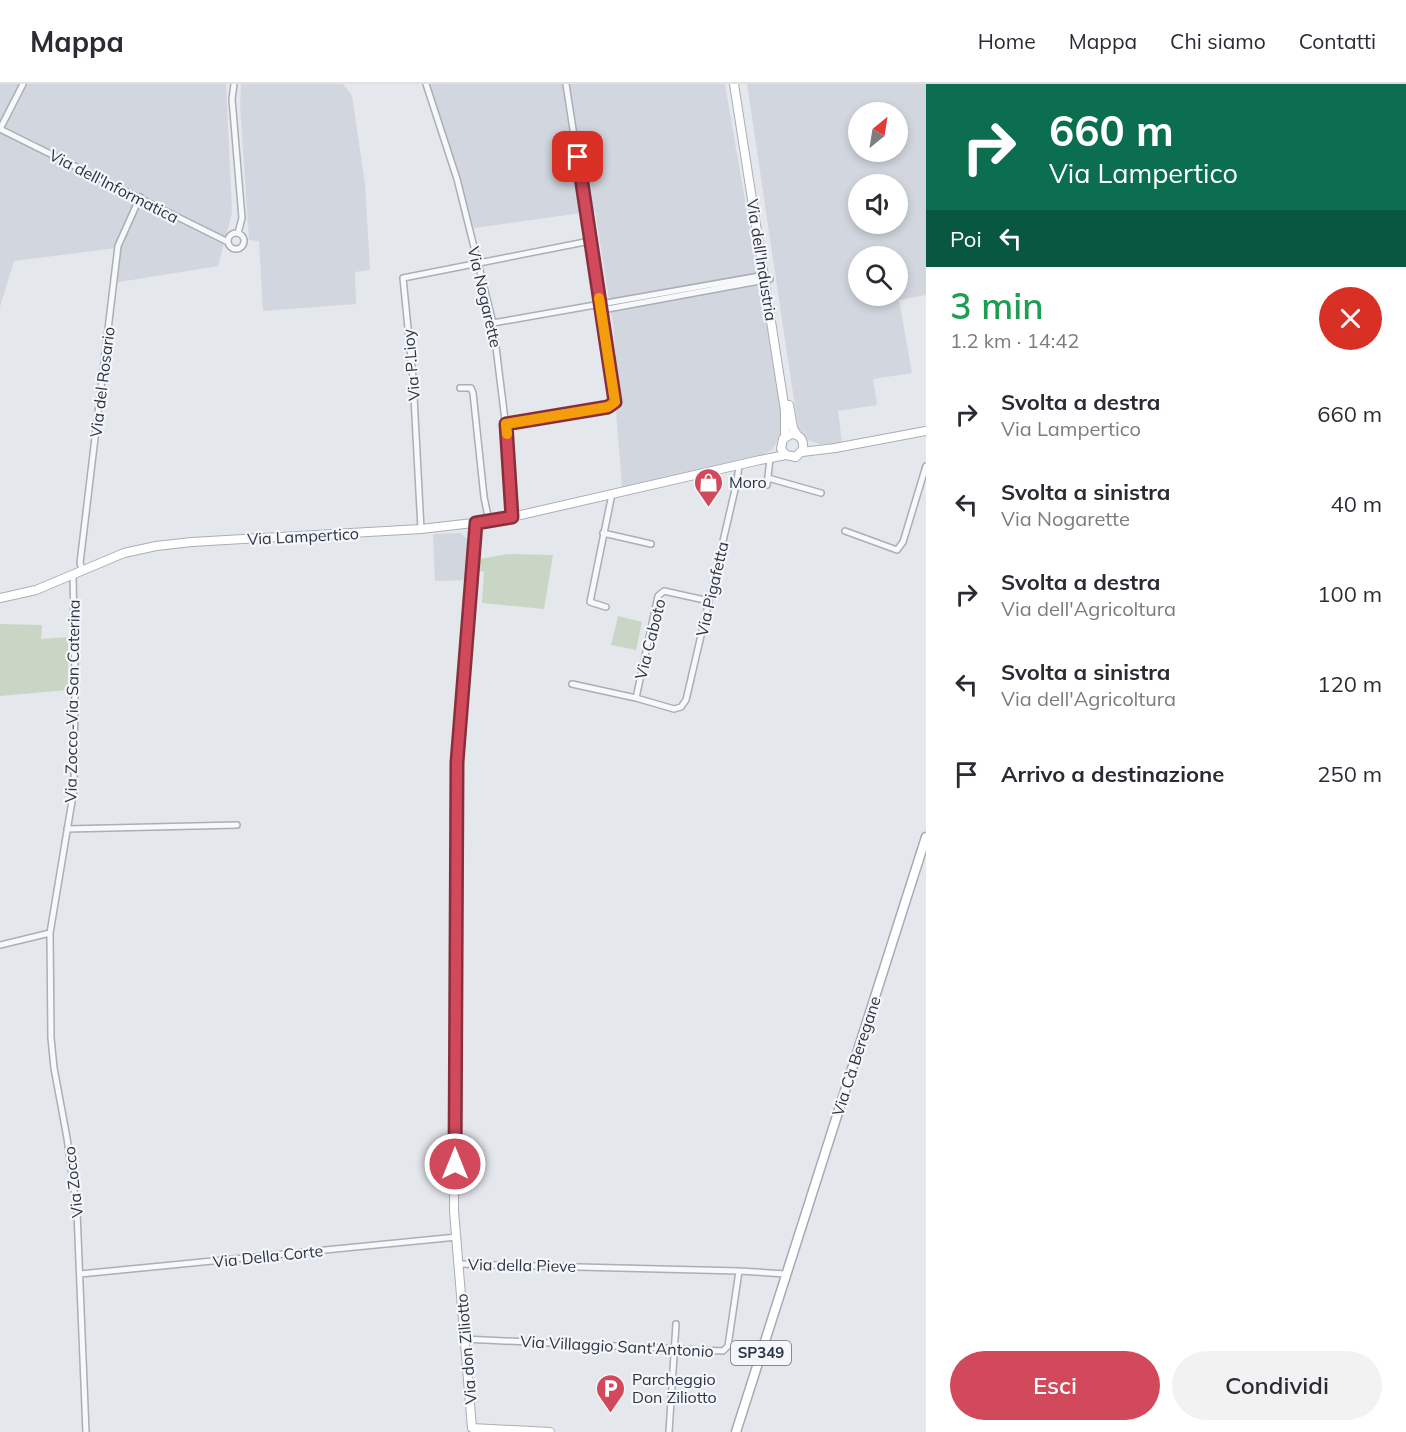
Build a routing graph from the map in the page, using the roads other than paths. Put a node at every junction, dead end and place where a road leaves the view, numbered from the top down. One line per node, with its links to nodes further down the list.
1 (23, 84): 6 (street)
2 (234, 84): 8 (street)
3 (426, 84): 11 (street, Via Nogarette)
4 (566, 84): 9 (street)
5 (736, 84): 12 (street, Via dell'Industria)
6 (0, 129): 7 (street, Via dell'Informatica)
7 (140, 197): 10 (street, Via dell'Informatica); 38 (street, Via del Rosario)
8 (238, 233): 10 (street); 10 (street)
9 (590, 241): 11 (street); 13 (street)
10 (228, 242)
11 (480, 262): 14 (street, Via Nogarette); 34 (street, Via P.Lioy)
12 (767, 277): 13 (street); 18 (street, Via dell'Industria); 19 (street, Via dell'Industria)
13 (601, 307): 14 (street); 16 (street)
14 (493, 323): 16 (street, Via Nogarette)
15 (460, 388): 32 (street)
16 (506, 424): 31 (street, Via Nogarette)
17 (926, 431): 20 (street, Via Lampertico)
18 (800, 439): 19 (street, Via Lampertico); 20 (street, Via Lampertico); 21 (street)
19 (783, 441): 22 (street); 24 (street, Via Lampertico)
20 (827, 449): 21 (street, Via Lampertico)
21 (802, 452): 22 (street, Via Lampertico)
22 (786, 455): 23 (street, Via Lampertico)
23 (770, 459): 24 (street, Via Lampertico); 27 (street)
24 (760, 460): 25 (street, Via Lampertico)
25 (739, 465): 30 (street, Via Lampertico); 41 (street, Via Pigafetta)
26 (926, 466): 35 (street)
27 (768, 478): 28 (street); 29 (street)
28 (767, 485)
29 (821, 493)
30 (612, 494): 31 (street, Via Lampertico); 36 (street)
31 (512, 517): 32 (street, Via Lampertico)
32 (489, 521): 33 (street, Via Lampertico)
33 (476, 523): 34 (street, Via Lampertico); 50 (street, Via della Pieve)
34 (421, 529): 38 (street, Via Lampertico)
35 (845, 531)
36 (603, 534): 37 (street); 42 (street)
37 (651, 544)
38 (83, 571): 39 (street, Via Lampertico)
39 (73, 575): 40 (street, Via Lampertico); 46 (street, Via Zocco-Via San Caterina)
40 (0, 598)
41 (709, 601): 44 (street, Via Pigafetta); 44 (street, Via Caboto)
42 (606, 607)
43 (572, 684): 44 (street)
44 (636, 698)
45 (237, 825): 46 (street)
46 (67, 829): 48 (street, Via Zocco-Via San Caterina)
47 (926, 837): 54 (main road, Via Cà Beregane / SP349)
48 (50, 933): 49 (street); 53 (street, Via Zocco)
49 (0, 945)
50 (457, 1237): 51 (street, Via della Pieve); 53 (street, Via Della Corte)
51 (459, 1264): 52 (street, Via della Pieve); 56 (street, Via don Ziliotto)
52 (739, 1271): 54 (street, Via della Pieve); 57 (street, Via Villaggio Sant'Antonio)
53 (80, 1274): 58 (street, Via Zocco)
54 (786, 1274): 61 (main road, SP349)
55 (676, 1324): 57 (street)
56 (464, 1339): 57 (street, Via Villaggio Sant'Antonio); 59 (street, Via don Ziliotto)
57 (675, 1349): 60 (street)
58 (86, 1432)
59 (550, 1432)
60 (669, 1432)
61 (736, 1432)

